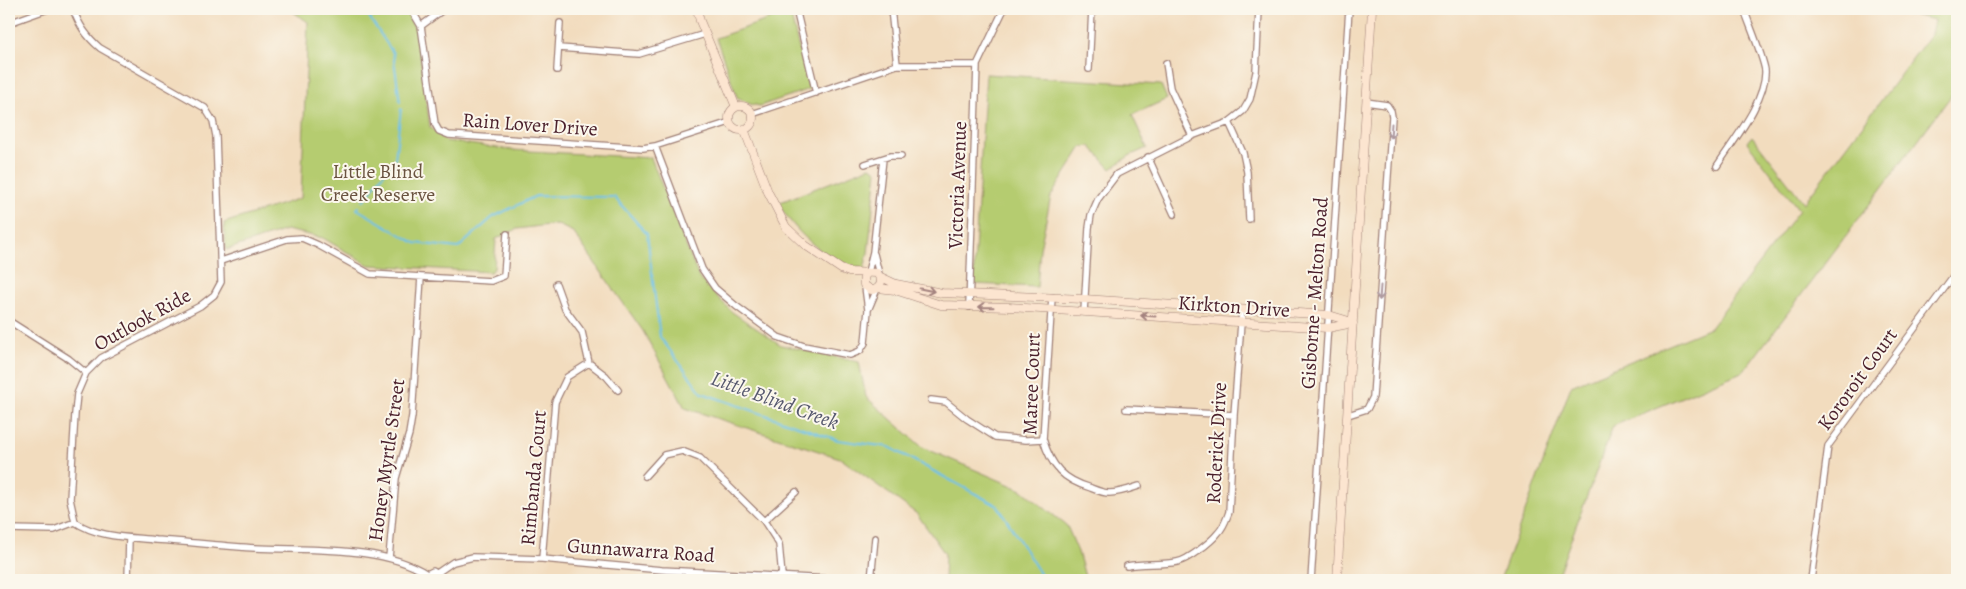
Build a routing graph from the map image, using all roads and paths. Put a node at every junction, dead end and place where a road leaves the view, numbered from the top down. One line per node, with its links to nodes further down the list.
1 (48, 9): 14 (street)
2 (72, 9): 42 (street, Outlook Ride)
3 (411, 9): 16 (street, Rain Lover Drive)
4 (444, 9): 16 (street)
5 (697, 9): 17 (street)
6 (796, 9): 24 (street)
7 (891, 9): 20 (street)
8 (1004, 9): 21 (street)
9 (1092, 9): 22 (street)
10 (1259, 9): 29 (street)
11 (1349, 9): 59 (street, Gisborne - Melton Road)
12 (1372, 9): 25 (street, Gisborne - Melton Road)
13 (1742, 9): 37 (street)
14 (9, 23)
15 (560, 23): 18 (street)
16 (421, 26): 32 (street, Rain Lover Drive)
17 (705, 34): 18 (street); 26 (street)
18 (559, 48): 23 (street)
19 (1166, 63): 31 (street)
20 (897, 65): 21 (street); 24 (street)
21 (977, 65): 51 (street, Victoria Avenue)
22 (1089, 69)
23 (557, 70)
24 (816, 92): 27 (street)
25 (1366, 102): 62 (street, Gisborne - Melton Road); 70 (street, one-way to 70)
26 (736, 107): 27 (street); 28 (street)
27 (752, 114): 30 (street)
28 (730, 122): 30 (street); 32 (street)
29 (1229, 122): 31 (street); 39 (street)
30 (744, 129): 44 (street)
31 (1192, 136): 34 (street)
32 (655, 146): 55 (street)
33 (901, 156): 35 (street)
34 (1148, 157): 38 (street); 53 (street)
35 (883, 159): 36 (street); 41 (street)
36 (865, 164)
37 (1717, 166)
38 (1174, 214)
39 (1249, 219)
40 (507, 234): 47 (street)
41 (873, 252): 45 (street); 46 (street)
42 (221, 261): 47 (street); 65 (street, Outlook Ride)
43 (1957, 271): 92 (street, Kororoit Court)
44 (849, 272): 45 (street); 49 (street)
45 (868, 273): 46 (street); 49 (street)
46 (880, 276): 50 (street); 51 (street, Kirkton Drive, one-way to 51)
47 (421, 277): 80 (street, Honey Myrtle Street)
48 (556, 284): 64 (street)
49 (864, 286): 50 (street); 55 (street)
50 (878, 288): 54 (street, Kirkton Drive); 55 (street)
51 (969, 294): 52 (street, Kirkton Drive); 54 (street, Victoria Avenue)
52 (1052, 297): 53 (street, Kirkton Drive); 56 (street, Maree Court)
53 (1084, 299): 57 (street, Kirkton Drive); 58 (street)
54 (969, 307): 56 (street, Kirkton Drive, one-way to 54)
55 (868, 310)
56 (1051, 310): 58 (street, Kirkton Drive); 71 (street, Maree Court)
57 (1242, 310): 59 (street, Kirkton Drive); 61 (street, Roderick Drive)
58 (1084, 312): 61 (street, Kirkton Drive, one-way to 58)
59 (1329, 315): 62 (street, Kirkton Drive); 63 (street, Gisborne - Melton Road)
60 (9, 321): 65 (street)
61 (1241, 323): 63 (street, Kirkton Drive); 69 (street, Roderick Drive)
62 (1353, 323): 63 (street, Kirkton Drive); 70 (street, Gisborne - Melton Road)
63 (1328, 328): 90 (street, Gisborne - Melton Road)
64 (589, 363): 66 (street); 81 (street, Rimbanda Court)
65 (86, 373): 76 (street, Outlook Ride)
66 (618, 390)
67 (931, 400): 71 (street)
68 (1126, 409): 69 (street)
69 (1234, 415): 82 (street, Roderick Drive)
70 (1348, 415): 91 (street, Gisborne - Melton Road)
71 (1043, 439): 73 (street, Maree Court)
72 (645, 476): 75 (street)
73 (1139, 486)
74 (796, 492): 75 (street)
75 (764, 521): 84 (street)
76 (76, 522): 77 (street); 78 (street)
77 (9, 529)
78 (129, 538): 80 (street); 86 (street)
79 (875, 538): 89 (street)
80 (389, 558): 85 (street)
81 (542, 559): 83 (street, Gunnawarra Road); 84 (street, Gunnawarra Road)
82 (1127, 566)
83 (437, 573): 85 (street); 87 (street)
84 (782, 576): 88 (street, Gunnawarra Road)
85 (426, 577)
86 (128, 580)
87 (439, 580)
88 (847, 580)
89 (871, 580)
90 (1311, 580)
91 (1337, 580)
92 (1811, 580)

